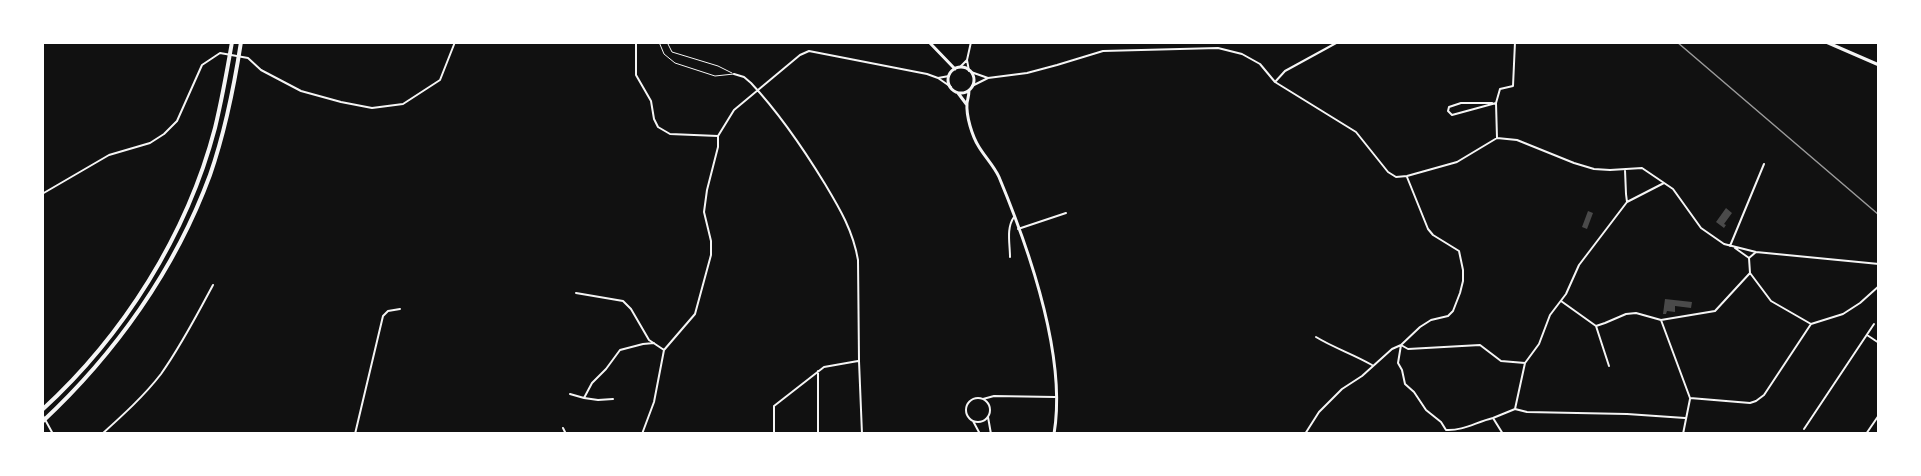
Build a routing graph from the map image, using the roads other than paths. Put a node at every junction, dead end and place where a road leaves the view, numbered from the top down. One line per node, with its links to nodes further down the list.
1 (232, 42): 75 (highway)
2 (241, 42): 81 (highway)
3 (455, 42): 37 (street)
4 (636, 42): 31 (street)
5 (659, 42): 18 (lane)
6 (667, 42): 18 (lane)
7 (929, 42): 13 (street)
8 (971, 42): 12 (street)
9 (1338, 42): 22 (street)
10 (1515, 42): 29 (street)
11 (1826, 42): 14 (street)
12 (967, 60): 15 (street); 17 (street)
13 (947, 62): 16 (street); 19 (street)
14 (1879, 65)
15 (960, 67): 16 (street); 17 (street)
16 (955, 69): 19 (street)
17 (970, 72): 21 (street); 23 (street)
18 (734, 74): 25 (street)
19 (950, 74): 20 (street); 24 (street)
20 (938, 78): 24 (street); 25 (street)
21 (988, 78): 22 (street); 23 (street)
22 (1275, 82): 35 (street)
23 (972, 86): 26 (street)
24 (951, 87): 27 (street)
25 (758, 90): 31 (street); 63 (street)
26 (969, 90): 27 (street); 30 (street)
27 (957, 92): 30 (street)
28 (1492, 103): 28 (street); 29 (street)
29 (1496, 103): 32 (street)
30 (967, 105): 40 (street)
31 (718, 136): 62 (street)
32 (1497, 138): 34 (street); 35 (street)
33 (1764, 164): 42 (street)
34 (1625, 170): 36 (street); 38 (street)
35 (1407, 176): 61 (street)
36 (1664, 183): 38 (street); 42 (street)
37 (42, 194)
38 (1628, 202): 51 (street)
39 (1066, 213): 41 (street)
40 (1014, 217): 41 (street); 44 (street)
41 (1018, 229): 69 (street)
42 (1731, 246): 43 (street); 45 (street)
43 (1756, 252): 45 (street); 46 (street)
44 (1010, 257)
45 (1749, 258): 47 (street)
46 (1879, 264)
47 (1750, 273): 53 (street); 54 (street)
48 (213, 285): 86 (street)
49 (1879, 286): 54 (street)
50 (576, 293): 59 (street)
51 (1561, 301): 56 (street); 64 (street)
52 (400, 309): 87 (street)
53 (1661, 320): 56 (street); 71 (street)
54 (1811, 324): 71 (street)
55 (1874, 324): 57 (street)
56 (1596, 326): 66 (street)
57 (1867, 334): 60 (street); 83 (street)
58 (1316, 337): 65 (street)
59 (654, 343): 62 (street); 70 (street)
60 (1879, 343)
61 (1401, 345): 64 (street); 65 (street); 84 (street)
62 (664, 350): 89 (street)
63 (859, 361): 67 (street); 92 (street)
64 (1525, 363): 74 (street)
65 (1373, 365): 96 (street)
66 (1609, 366)
67 (818, 371): 90 (street); 91 (street)
68 (570, 394): 70 (street)
69 (1056, 397): 73 (street); 95 (street)
70 (584, 398): 72 (street)
71 (1690, 398): 79 (street)
72 (613, 399)
73 (983, 399): 77 (street); 80 (street)
74 (1515, 409): 78 (street); 79 (street)
75 (42, 412): 85 (street)
76 (1879, 415): 100 (street)
77 (988, 417): 80 (street); 94 (street)
78 (1493, 418): 84 (street); 98 (street)
79 (1685, 418): 99 (street)
80 (973, 421): 93 (street)
81 (42, 422)
82 (563, 428): 88 (street)
83 (1804, 429)
84 (1446, 430): 97 (street)
85 (53, 434)
86 (102, 434)
87 (355, 434)
88 (566, 434)
89 (642, 434)
90 (774, 434)
91 (818, 434)
92 (862, 434)
93 (980, 434)
94 (991, 434)
95 (1054, 434)
96 (1305, 434)
97 (1444, 434)
98 (1503, 434)
99 (1683, 434)
100 (1866, 434)

